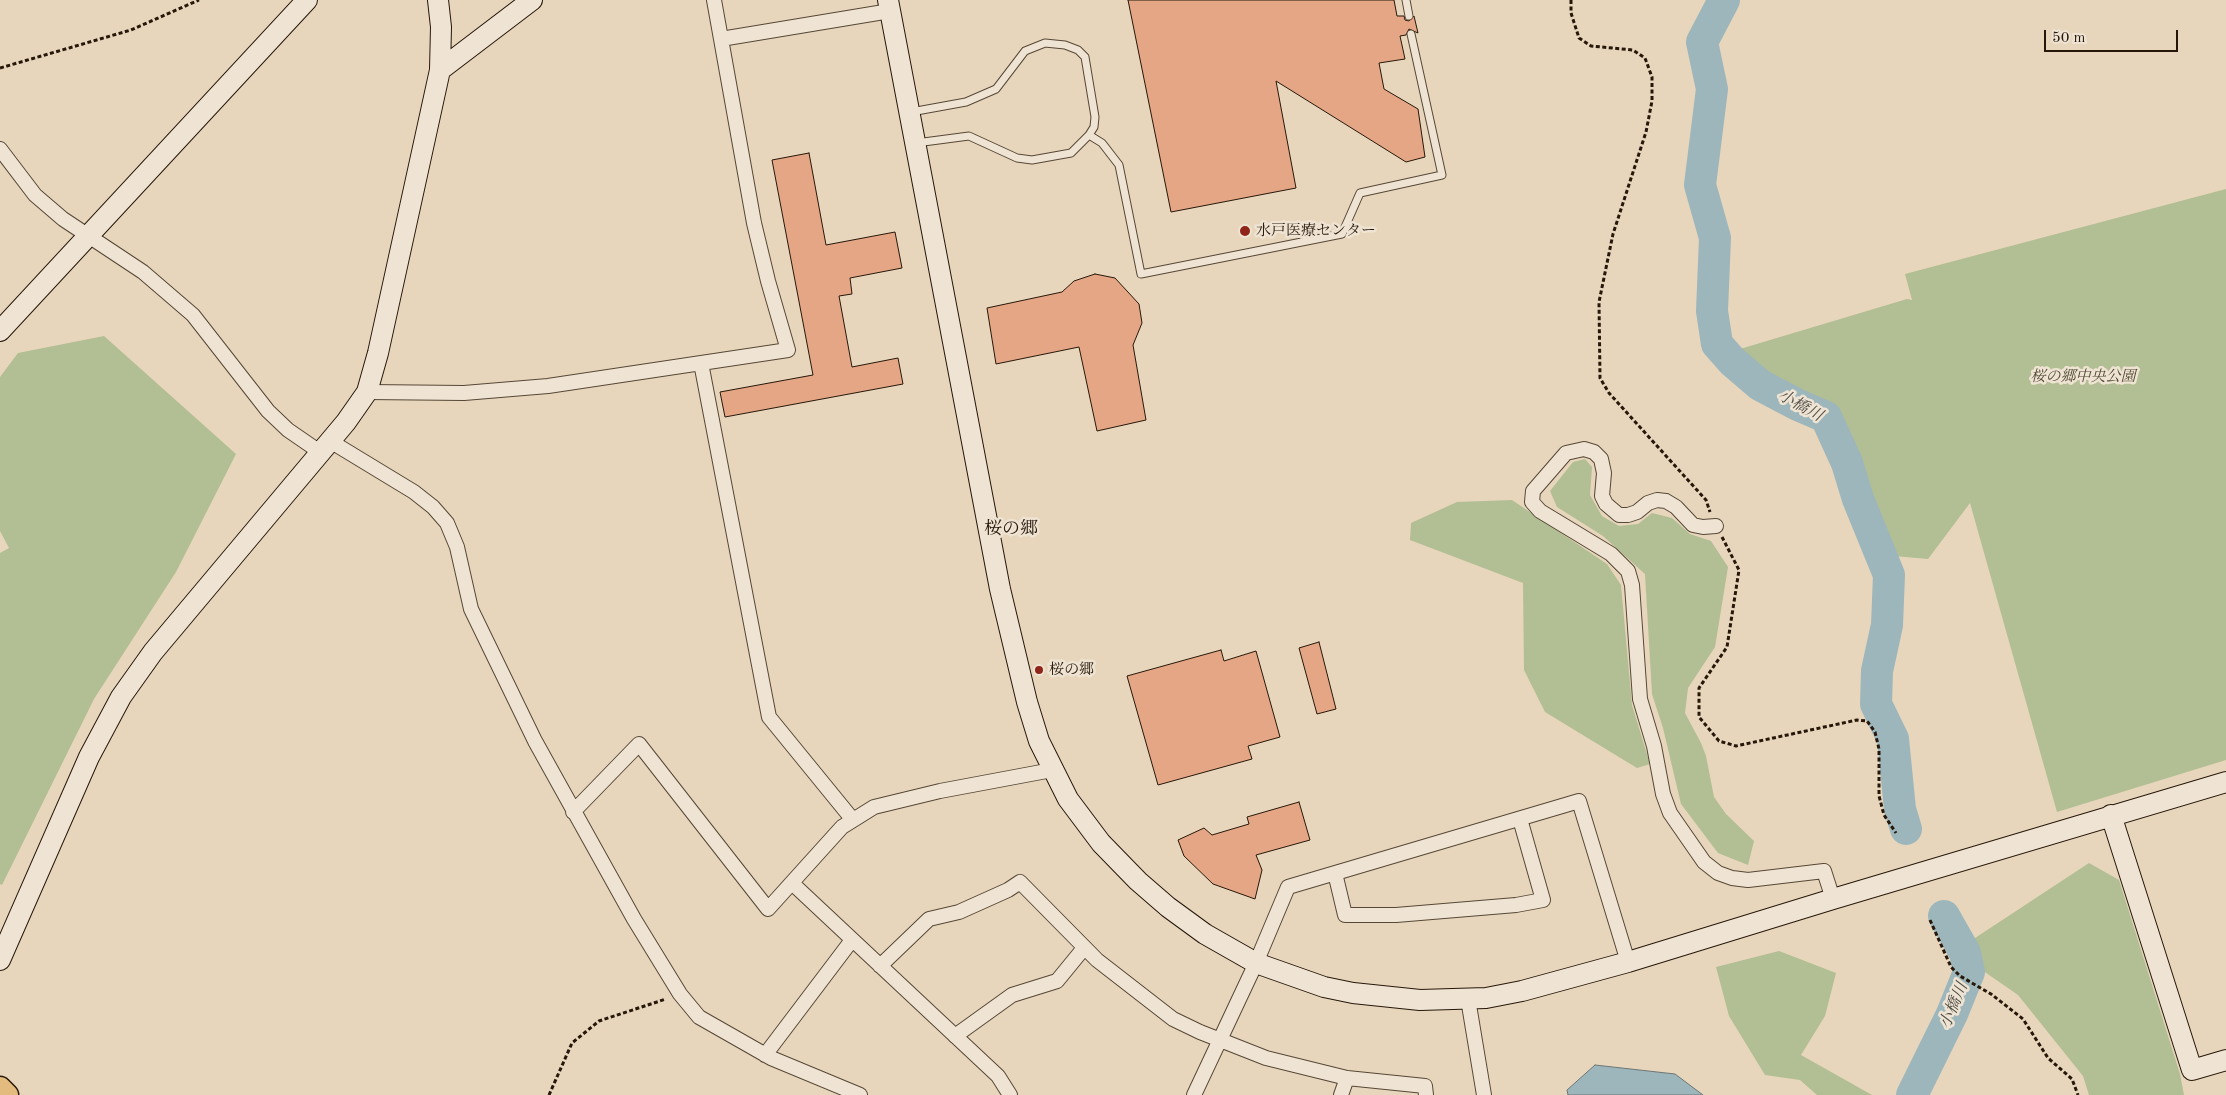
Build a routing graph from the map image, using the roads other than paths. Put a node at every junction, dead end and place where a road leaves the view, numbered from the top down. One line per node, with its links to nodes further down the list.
1 (307, 0): 15 (street)
2 (438, 0): 10 (street)
3 (532, 0): 10 (street)
4 (714, 0): 9 (street)
5 (1406, 0): 7 (lane)
6 (889, 6): 9 (street); 11 (street)
7 (1409, 16)
8 (1411, 34): 12 (lane)
9 (721, 39): 17 (street)
10 (440, 70): 18 (street)
11 (910, 112): 12 (lane); 13 (street)
12 (1089, 135): 13 (lane)
13 (916, 143): 21 (street)
14 (0, 149): 15 (street)
15 (88, 236): 16 (street); 19 (street)
16 (0, 331)
17 (701, 363): 18 (street); 26 (street)
18 (367, 392): 19 (street)
19 (325, 446): 23 (street); 32 (street)
20 (1716, 526): 29 (street)
21 (1052, 770): 26 (street); 34 (street)
22 (2226, 782): 24 (street)
23 (573, 812): 28 (street); 39 (street)
24 (2111, 815): 29 (street); 40 (street)
25 (1520, 819): 27 (street); 27 (street); 33 (street)
26 (853, 820): 28 (street)
27 (1335, 873): 34 (street)
28 (792, 884): 30 (street)
29 (1833, 899): 33 (street)
30 (852, 940): 35 (street); 39 (street)
31 (1084, 948): 35 (street); 37 (street); 38 (street)
32 (0, 960)
33 (1628, 962): 36 (street)
34 (1256, 963): 36 (street); 38 (street)
35 (880, 966): 37 (street)
36 (1468, 999): 49 (street)
37 (955, 1036): 45 (street)
38 (1220, 1040): 41 (street); 46 (street)
39 (765, 1055): 44 (street)
40 (2226, 1060)
41 (1347, 1078): 47 (street); 48 (street)
42 (0, 1088): 43 (main road)
43 (7, 1095)
44 (860, 1095)
45 (1010, 1095)
46 (1194, 1095)
47 (1341, 1095)
48 (1426, 1095)
49 (1484, 1095)

